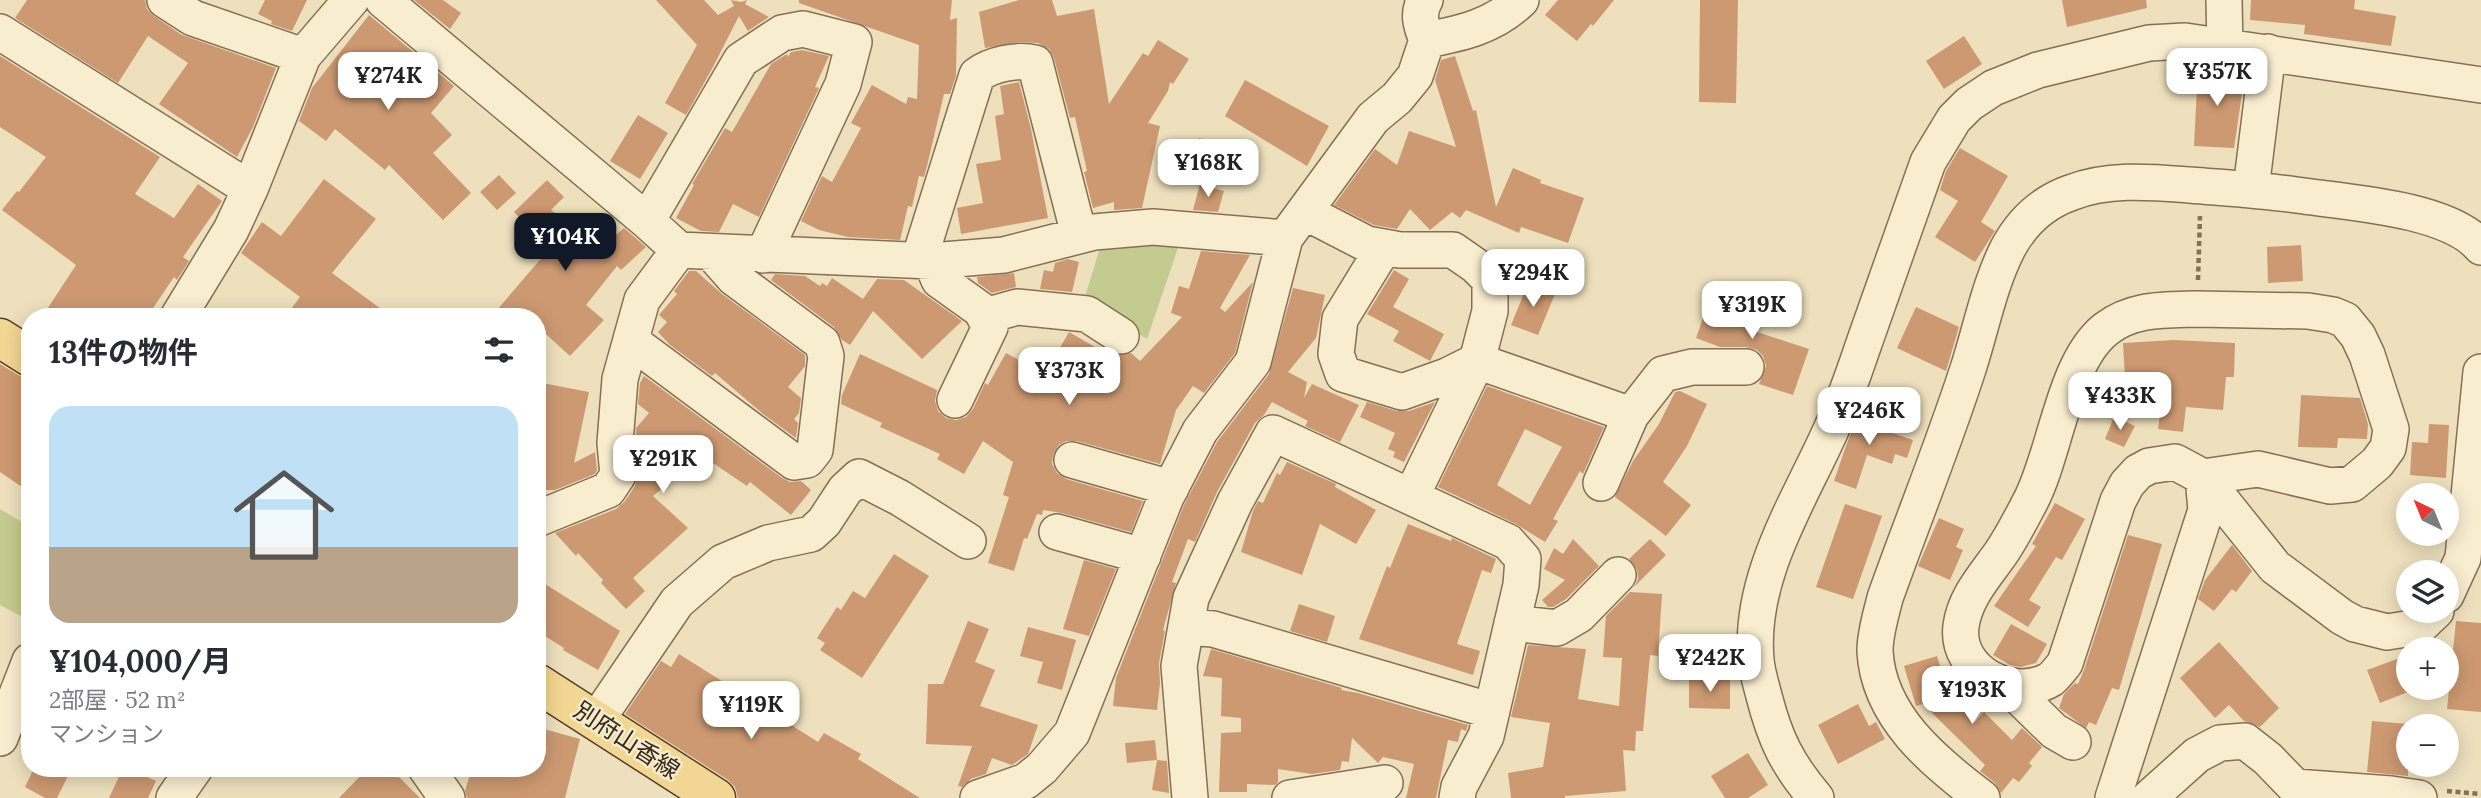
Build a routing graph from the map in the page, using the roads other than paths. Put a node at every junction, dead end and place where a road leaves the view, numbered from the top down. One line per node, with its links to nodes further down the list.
1 (165, 0): 11 (street)
2 (351, 0): 11 (street)
3 (383, 0): 15 (street)
4 (1425, 0): 8 (street)
5 (1521, 0): 8 (street)
6 (2224, 0): 9 (street)
7 (0, 32): 13 (street)
8 (1427, 40): 16 (street)
9 (2225, 47): 10 (street); 67 (street)
10 (2268, 52): 12 (street); 14 (street)
11 (303, 56): 13 (street)
12 (2481, 85)
13 (250, 189): 23 (street)
14 (2251, 189): 19 (street); 68 (street)
15 (647, 221): 20 (street); 21 (street)
16 (1295, 225): 17 (street); 18 (street); 37 (street)
17 (1079, 235): 22 (street); 22 (street)
18 (1384, 247): 29 (street); 29 (street)
19 (2481, 247)
20 (695, 251): 21 (street); 27 (street); 27 (street)
21 (763, 255): 22 (street)
22 (925, 261): 24 (street)
23 (183, 308)
24 (985, 316): 25 (street); 32 (street)
25 (1121, 336)
26 (0, 338): 28 (main road)
27 (631, 341): 39 (street)
28 (21, 351)
29 (1477, 360): 33 (street); 38 (street)
30 (1746, 367): 33 (street)
31 (2481, 372): 43 (street)
32 (955, 400)
33 (1631, 415): 36 (street)
34 (1072, 460): 37 (street)
35 (2203, 477): 46 (street); 49 (street); 49 (street); 69 (street)
36 (1601, 483)
37 (1171, 488): 42 (street)
38 (1410, 497): 45 (street); 47 (street)
39 (546, 515)
40 (1057, 532): 42 (street)
41 (968, 541): 52 (street)
42 (1143, 556): 63 (street)
43 (2459, 567)
44 (1618, 575): 45 (street)
45 (1512, 623): 51 (street)
46 (2423, 623)
47 (1186, 626): 51 (street); 64 (street)
48 (21, 684): 53 (street)
49 (2007, 685): 54 (street)
50 (546, 689): 52 (main road, 別府山香線)
51 (1492, 710): 66 (street)
52 (596, 721): 62 (main road, 別府山香線)
53 (0, 738)
54 (2073, 742)
55 (189, 777): 60 (street)
56 (432, 777): 61 (street)
57 (1385, 783): 65 (street)
58 (2290, 793): 59 (street); 70 (street)
59 (2432, 795)
60 (174, 798)
61 (447, 798)
62 (716, 798)
63 (978, 798)
64 (1190, 798)
65 (1290, 798)
66 (1457, 798)
67 (1816, 798)
68 (1982, 798)
69 (2113, 798)
70 (2150, 798)

